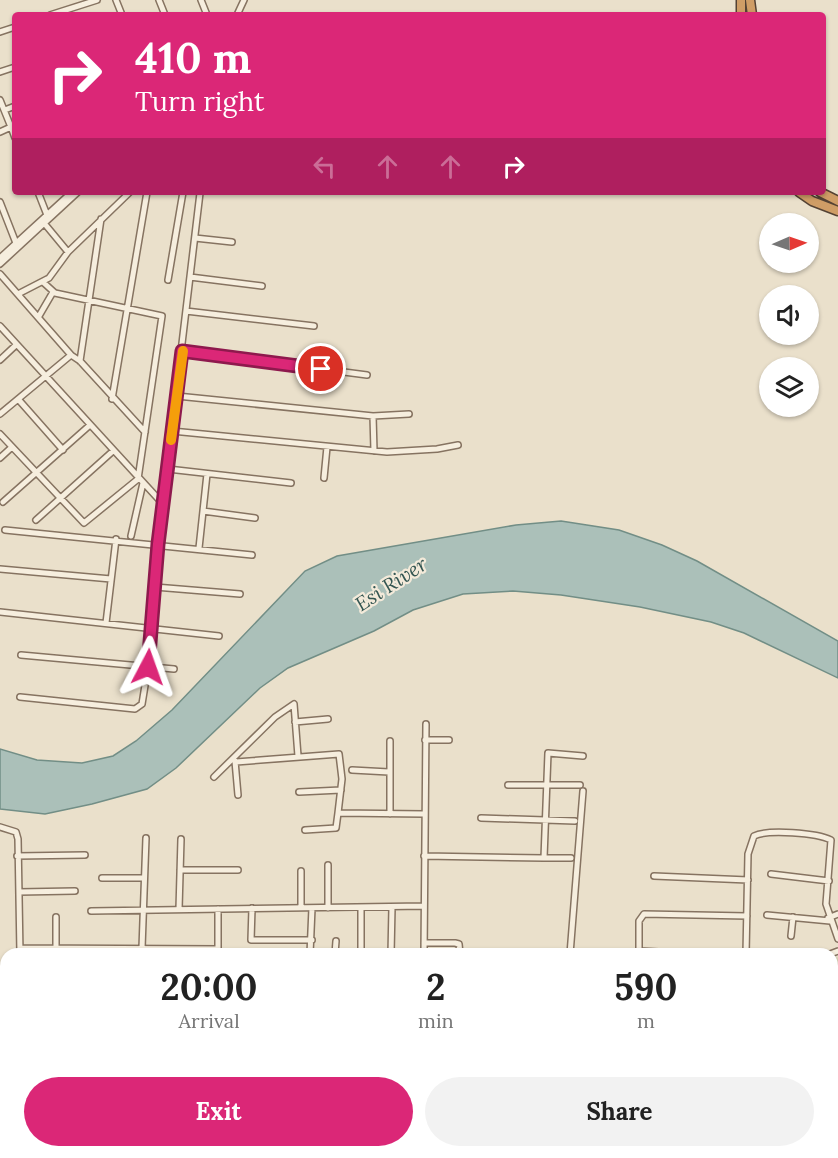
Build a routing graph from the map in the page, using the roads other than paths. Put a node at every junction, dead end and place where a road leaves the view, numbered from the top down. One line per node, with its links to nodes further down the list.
1 (97, 0): 2 (street)
2 (59, 12)
3 (0, 100): 5 (street)
4 (12, 107): 5 (street)
5 (5, 110): 6 (street)
6 (11, 128): 7 (street)
7 (0, 132)
8 (39, 195): 18 (street)
9 (69, 195): 18 (street)
10 (75, 195): 20 (street)
11 (126, 195): 19 (street)
12 (146, 195): 35 (street)
13 (182, 195): 29 (street)
14 (200, 195): 21 (street)
15 (803, 195): 17 (highway)
16 (0, 202): 23 (street)
17 (838, 211)
18 (47, 215): 23 (street)
19 (101, 218): 24 (street); 34 (street)
20 (44, 223): 24 (street); 26 (street)
21 (195, 238): 22 (street); 28 (street)
22 (232, 242)
23 (16, 243): 25 (street)
24 (68, 252): 30 (street)
25 (0, 258)
26 (0, 264)
27 (0, 273): 33 (street)
28 (190, 277): 31 (street); 36 (street)
29 (168, 280)
30 (44, 283): 32 (street); 33 (street)
31 (262, 286)
32 (53, 292): 34 (street); 37 (street)
33 (18, 294): 37 (street)
34 (89, 301): 35 (street); 44 (street)
35 (127, 308): 49 (street); 55 (street)
36 (186, 311): 39 (street); 41 (street)
37 (39, 316): 42 (street)
38 (0, 326): 40 (street)
39 (314, 326)
40 (16, 345): 43 (street); 46 (street)
41 (182, 351): 45 (street); 47 (street)
42 (71, 355): 44 (street); 46 (street)
43 (0, 360)
44 (80, 361): 49 (street)
45 (367, 375)
46 (44, 376): 48 (street); 53 (street)
47 (177, 396): 52 (street); 54 (street)
48 (18, 399): 50 (street); 60 (street)
49 (112, 399): 55 (street)
50 (0, 414)
51 (409, 414): 52 (street)
52 (373, 416): 62 (street)
53 (90, 425): 60 (street); 61 (street)
54 (172, 431): 59 (street); 64 (street)
55 (145, 432): 68 (street)
56 (0, 434): 58 (street)
57 (458, 445): 62 (street)
58 (12, 447): 63 (street); 65 (street)
59 (327, 447): 62 (street); 67 (street)
60 (63, 450): 65 (street)
61 (113, 451): 68 (street); 70 (street)
62 (374, 451)
63 (0, 458)
64 (168, 469): 66 (street); 72 (street)
65 (36, 473): 70 (street); 71 (street)
66 (207, 474): 69 (street); 73 (street)
67 (324, 478)
68 (141, 481): 70 (street); 72 (street); 77 (street)
69 (291, 483)
70 (60, 499): 75 (street)
71 (3, 502)
72 (164, 504): 79 (street)
73 (203, 511): 74 (street); 80 (street)
74 (255, 518)
75 (36, 520)
76 (5, 530): 78 (street)
77 (131, 536)
78 (116, 539): 79 (street); 83 (street)
79 (158, 544): 80 (street); 84 (street)
80 (199, 548): 81 (street)
81 (252, 555)
82 (0, 569): 83 (street)
83 (111, 579): 87 (street)
84 (154, 587): 85 (street); 88 (street)
85 (240, 594)
86 (0, 612): 87 (street)
87 (106, 623): 88 (street)
88 (151, 629): 89 (street); 91 (street)
89 (219, 636)
90 (21, 655): 91 (street)
91 (148, 667): 92 (street); 93 (street)
92 (174, 669)
93 (20, 697)
94 (328, 719): 95 (street)
95 (295, 722): 100 (street); 102 (street)
96 (426, 724): 97 (street)
97 (425, 740): 98 (street); 113 (street)
98 (449, 740)
99 (390, 741): 104 (street)
100 (297, 756): 102 (street); 108 (street)
101 (583, 756): 107 (street)
102 (234, 760): 105 (street); 110 (street)
103 (352, 770): 104 (street)
104 (389, 772): 112 (street)
105 (214, 777)
106 (508, 785): 107 (street)
107 (546, 785): 115 (street); 170 (street)
108 (341, 790): 109 (street); 111 (street)
109 (299, 792)
110 (238, 795)
111 (338, 813): 112 (street); 118 (street)
112 (390, 814): 113 (street)
113 (424, 814): 123 (street)
114 (481, 818): 115 (street)
115 (545, 821): 116 (street); 124 (street)
116 (575, 821)
117 (0, 827): 122 (street)
118 (305, 830)
119 (146, 838): 133 (street)
120 (181, 839): 127 (street)
121 (85, 855): 122 (street)
122 (17, 856): 137 (street)
123 (424, 856): 124 (street); 138 (street)
124 (544, 858): 125 (street)
125 (571, 858)
126 (328, 865): 144 (street)
127 (180, 870): 128 (street); 146 (street)
128 (238, 870)
129 (301, 872): 142 (street)
130 (771, 874): 135 (street)
131 (654, 876): 134 (street)
132 (102, 878): 133 (street)
133 (144, 878): 140 (street)
134 (748, 880): 135 (street); 151 (street)
135 (828, 881): 154 (street)
136 (75, 891): 137 (street)
137 (19, 892): 160 (street)
138 (424, 906): 139 (street); 159 (street)
139 (392, 907): 145 (street); 167 (street)
140 (143, 908): 146 (street); 148 (street); 162 (street)
141 (252, 908): 142 (street); 147 (street); 157 (street)
142 (301, 908): 143 (street)
143 (312, 908): 144 (street); 157 (street)
144 (328, 908): 145 (street)
145 (361, 908): 166 (street)
146 (179, 909): 147 (street)
147 (218, 909): 163 (street)
148 (91, 911)
149 (767, 915): 153 (street)
150 (838, 915): 154 (street)
151 (747, 916): 171 (street); 172 (street)
152 (56, 917): 161 (street)
153 (793, 917): 154 (street); 155 (street)
154 (830, 919): 156 (street)
155 (791, 936)
156 (838, 939)
157 (312, 940): 164 (street)
158 (336, 941): 165 (street)
159 (424, 943): 168 (street); 169 (street)
160 (20, 948)
161 (56, 948): 162 (street)
162 (142, 948)
163 (218, 948)
164 (311, 948)
165 (335, 948)
166 (361, 948)
167 (391, 948)
168 (424, 948)
169 (459, 948)
170 (570, 948)
171 (639, 948)
172 (746, 948)

